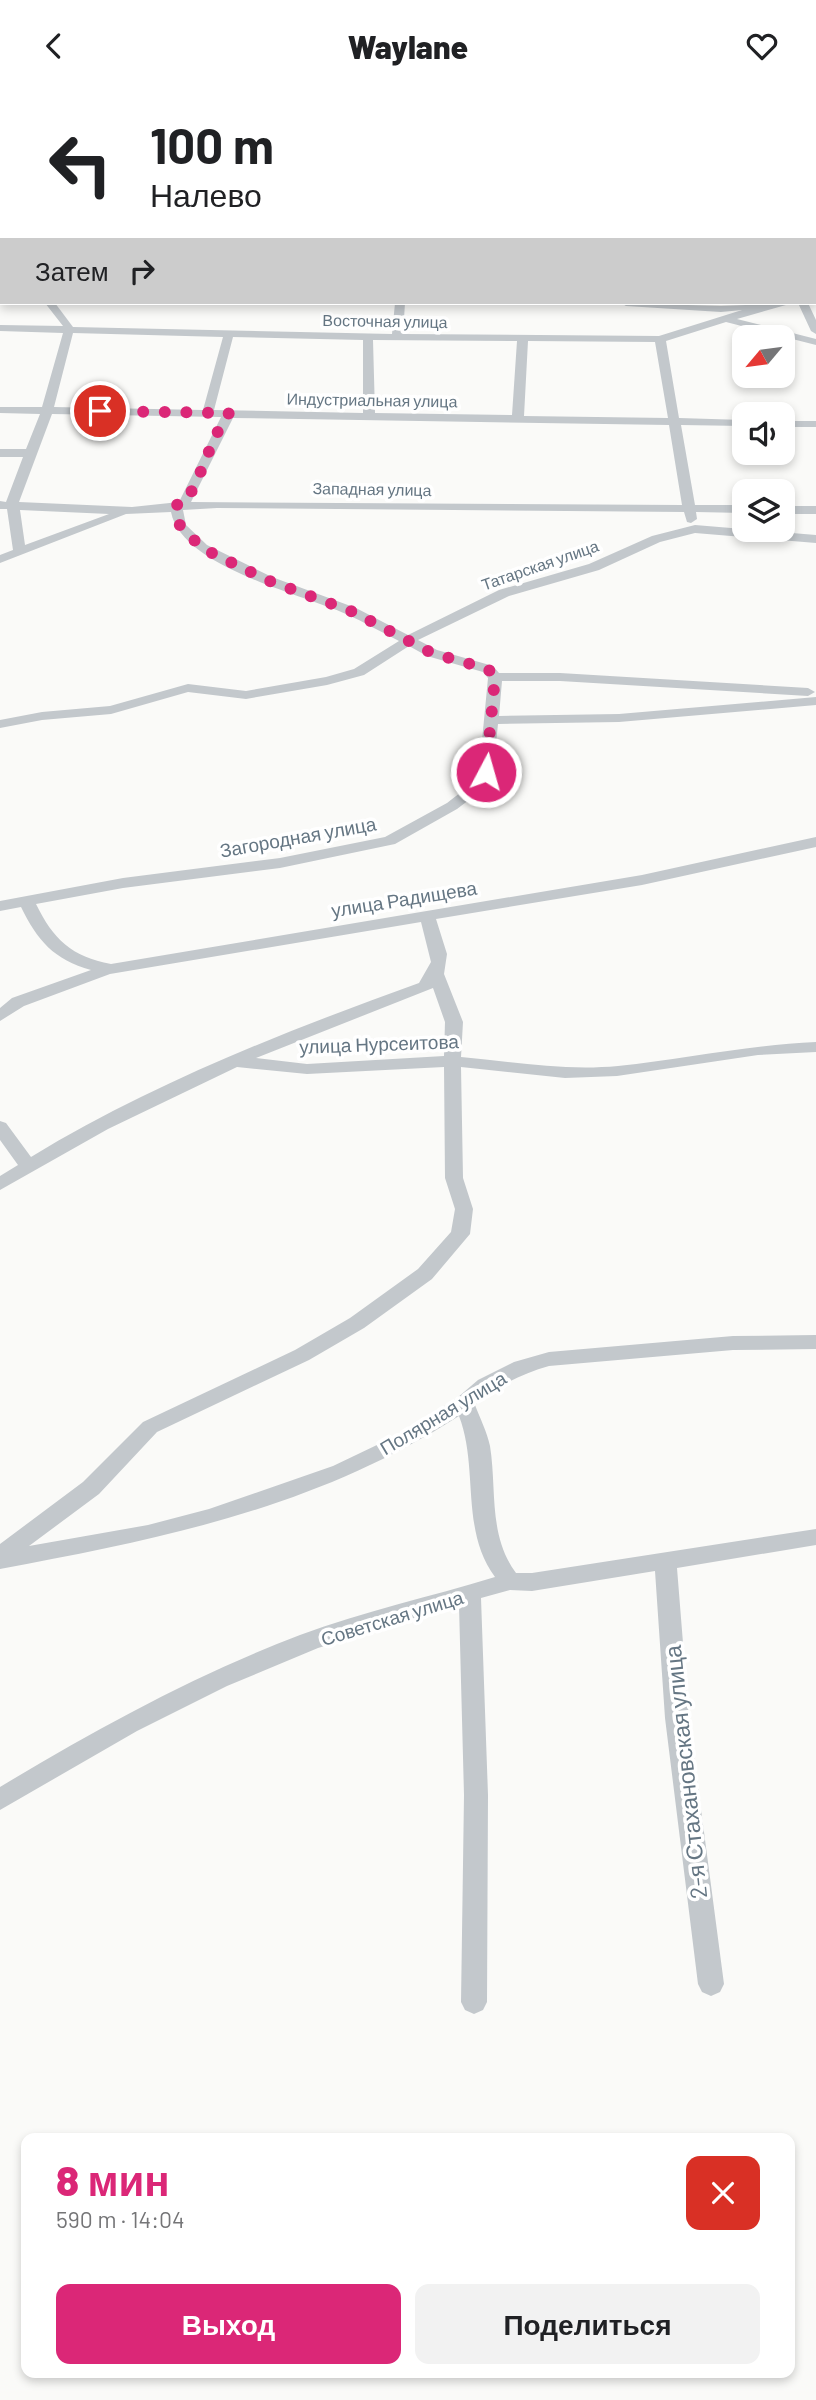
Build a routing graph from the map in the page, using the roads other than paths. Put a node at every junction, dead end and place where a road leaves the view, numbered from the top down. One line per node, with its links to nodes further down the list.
1 (51, 305): 10 (street)
2 (400, 305): 13 (street)
3 (654, 305): 6 (street)
4 (776, 305): 7 (street)
5 (804, 305): 11 (street)
6 (681, 307): 7 (street); 8 (street)
7 (764, 307): 8 (street, Восточная улица)
8 (722, 318): 16 (street, Восточная улица); 17 (street)
9 (0, 328): 10 (street, Восточная улица)
10 (68, 328): 12 (street, Восточная улица); 19 (street)
11 (816, 331)
12 (229, 333): 14 (street, Восточная улица); 20 (street)
13 (397, 336): 14 (street, Восточная улица); 15 (street, Восточная улица)
14 (369, 337): 22 (street)
15 (523, 339): 16 (street, Восточная улица); 23 (street)
16 (660, 339): 24 (street)
17 (816, 342)
18 (0, 410): 19 (street, Индустриальная улица)
19 (46, 410): 20 (street, Индустриальная улица); 29 (street)
20 (208, 412): 21 (street, Индустриальная улица)
21 (229, 413): 22 (street, Индустриальная улица); 30 (street)
22 (369, 416): 23 (street, Индустриальная улица)
23 (518, 419): 24 (street, Индустриальная улица)
24 (675, 422): 25 (street, Индустриальная улица); 32 (street)
25 (732, 423)
26 (795, 424): 27 (street)
27 (816, 424)
28 (0, 453): 29 (street)
29 (32, 453): 31 (street)
30 (180, 504): 32 (street, Западная улица); 36 (street, Западная улица); 41 (street)
31 (7, 505): 36 (street, Западная улица); 39 (street)
32 (687, 509): 33 (street, Западная улица); 37 (street)
33 (732, 509)
34 (795, 510): 35 (street)
35 (816, 510)
36 (132, 511): 39 (street)
37 (695, 529): 38 (street, Татарская улица); 41 (street, Татарская улица)
38 (816, 538)
39 (20, 552): 40 (street)
40 (0, 559)
41 (408, 641): 42 (street); 46 (street, Татарская улица)
42 (495, 677): 43 (street); 45 (street, Загородная улица)
43 (816, 693)
44 (816, 701): 45 (street)
45 (489, 720): 48 (street, Загородная улица)
46 (0, 724)
47 (816, 842): 50 (street, улица Радищева)
48 (27, 903): 49 (street, Загородная улица); 51 (street, улица Радищева)
49 (0, 906)
50 (427, 917): 51 (street, улица Радищева); 52 (street)
51 (111, 969): 53 (street)
52 (437, 976): 55 (street, улица Нурсеитова); 56 (street)
53 (0, 1016)
54 (816, 1047): 56 (street, улица Нурсеитова)
55 (235, 1061): 56 (street, улица Нурсеитова); 58 (street, улица Нурсеитова)
56 (451, 1061): 63 (street)
57 (0, 1126): 58 (street)
58 (28, 1166): 59 (street, улица Нурсеитова)
59 (0, 1184)
60 (816, 1342): 61 (street, Полярная улица)
61 (464, 1403): 63 (street, Полярная улица); 65 (street)
62 (816, 1537): 64 (street, Советская улица)
63 (0, 1558)
64 (665, 1559): 65 (street, Советская улица); 68 (street, 2-я Стахановская улица)
65 (510, 1581): 66 (street, Советская улица)
66 (470, 1594): 67 (street, Советская улица); 69 (street)
67 (0, 1800)
68 (711, 1984)
69 (474, 2002)

